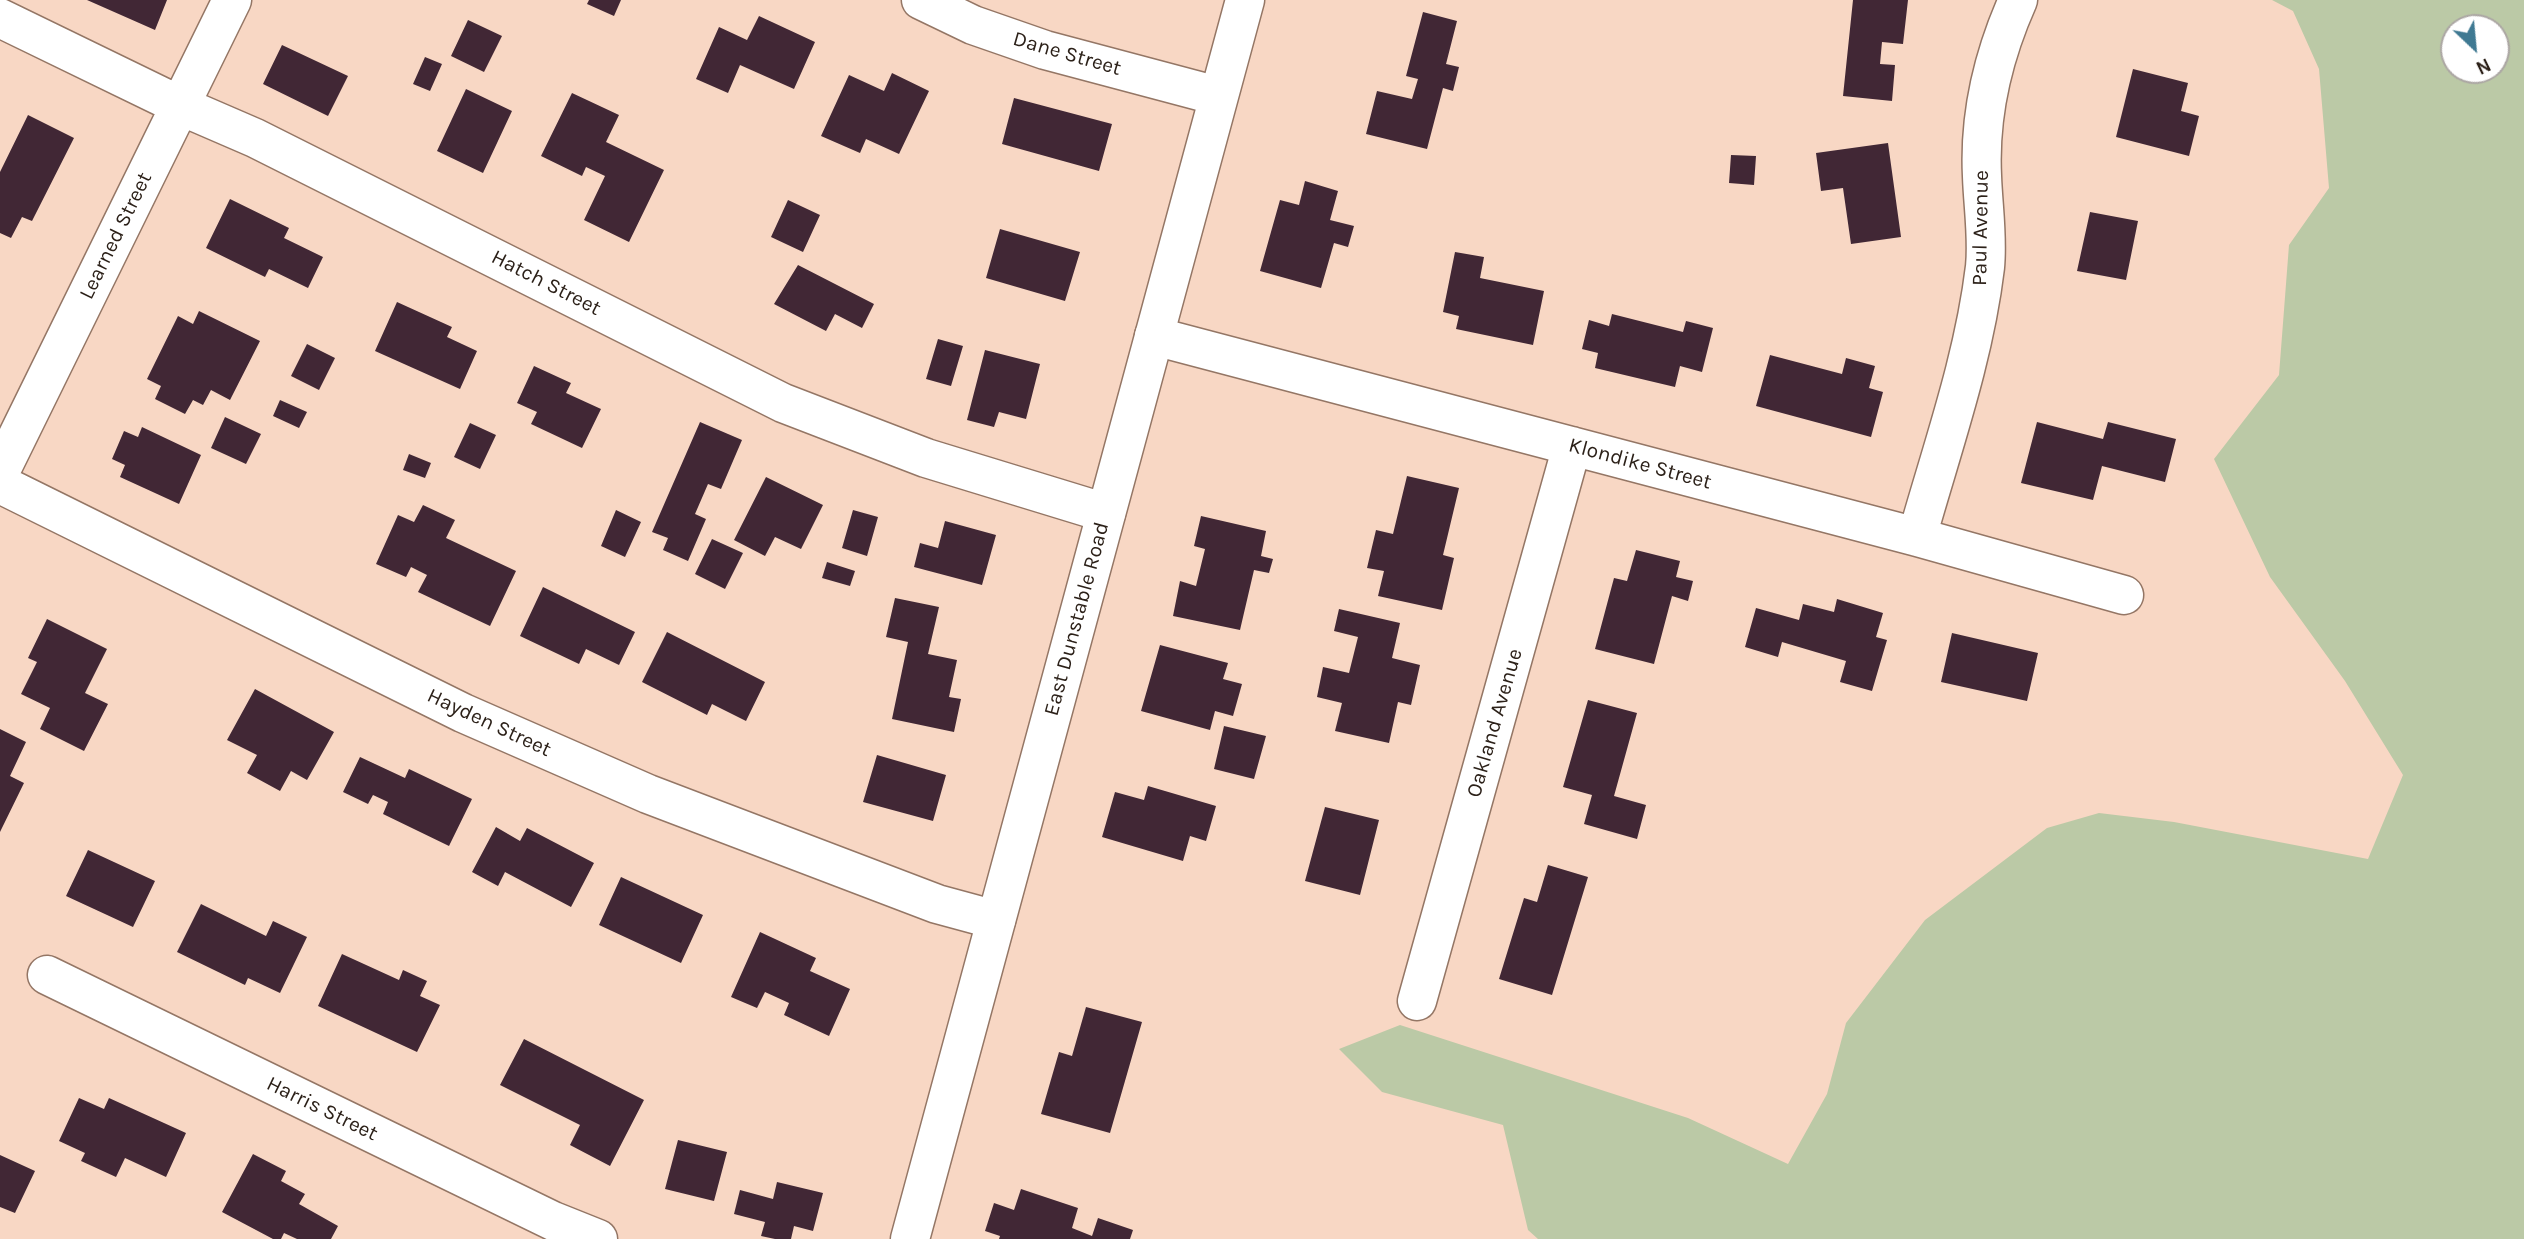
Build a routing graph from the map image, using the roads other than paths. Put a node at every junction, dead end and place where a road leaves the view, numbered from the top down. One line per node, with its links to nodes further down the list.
1 (232, 0): 7 (street, Learned Street)
2 (921, 0): 6 (street, Dane Street)
3 (1245, 0): 6 (street, East Dunstable Road)
4 (2018, 0): 13 (street, Paul Avenue)
5 (0, 18): 7 (street, Hatch Street)
6 (1218, 96): 8 (street, East Dunstable Road)
7 (181, 106): 10 (street, Learned Street); 12 (street, Hatch Street)
8 (1154, 336): 9 (street, Klondike Street); 12 (street, East Dunstable Road)
9 (1572, 446): 13 (street, Klondike Street); 17 (street, Oakland Avenue)
10 (0, 472)
11 (0, 484): 15 (street, Hayden Street)
12 (1106, 513): 15 (street, East Dunstable Road)
13 (1917, 537): 14 (street, Klondike Street)
14 (2124, 595)
15 (996, 920): 19 (street, East Dunstable Road)
16 (47, 975): 18 (street, Harris Street)
17 (1417, 1001)
18 (598, 1239)
19 (910, 1239)

